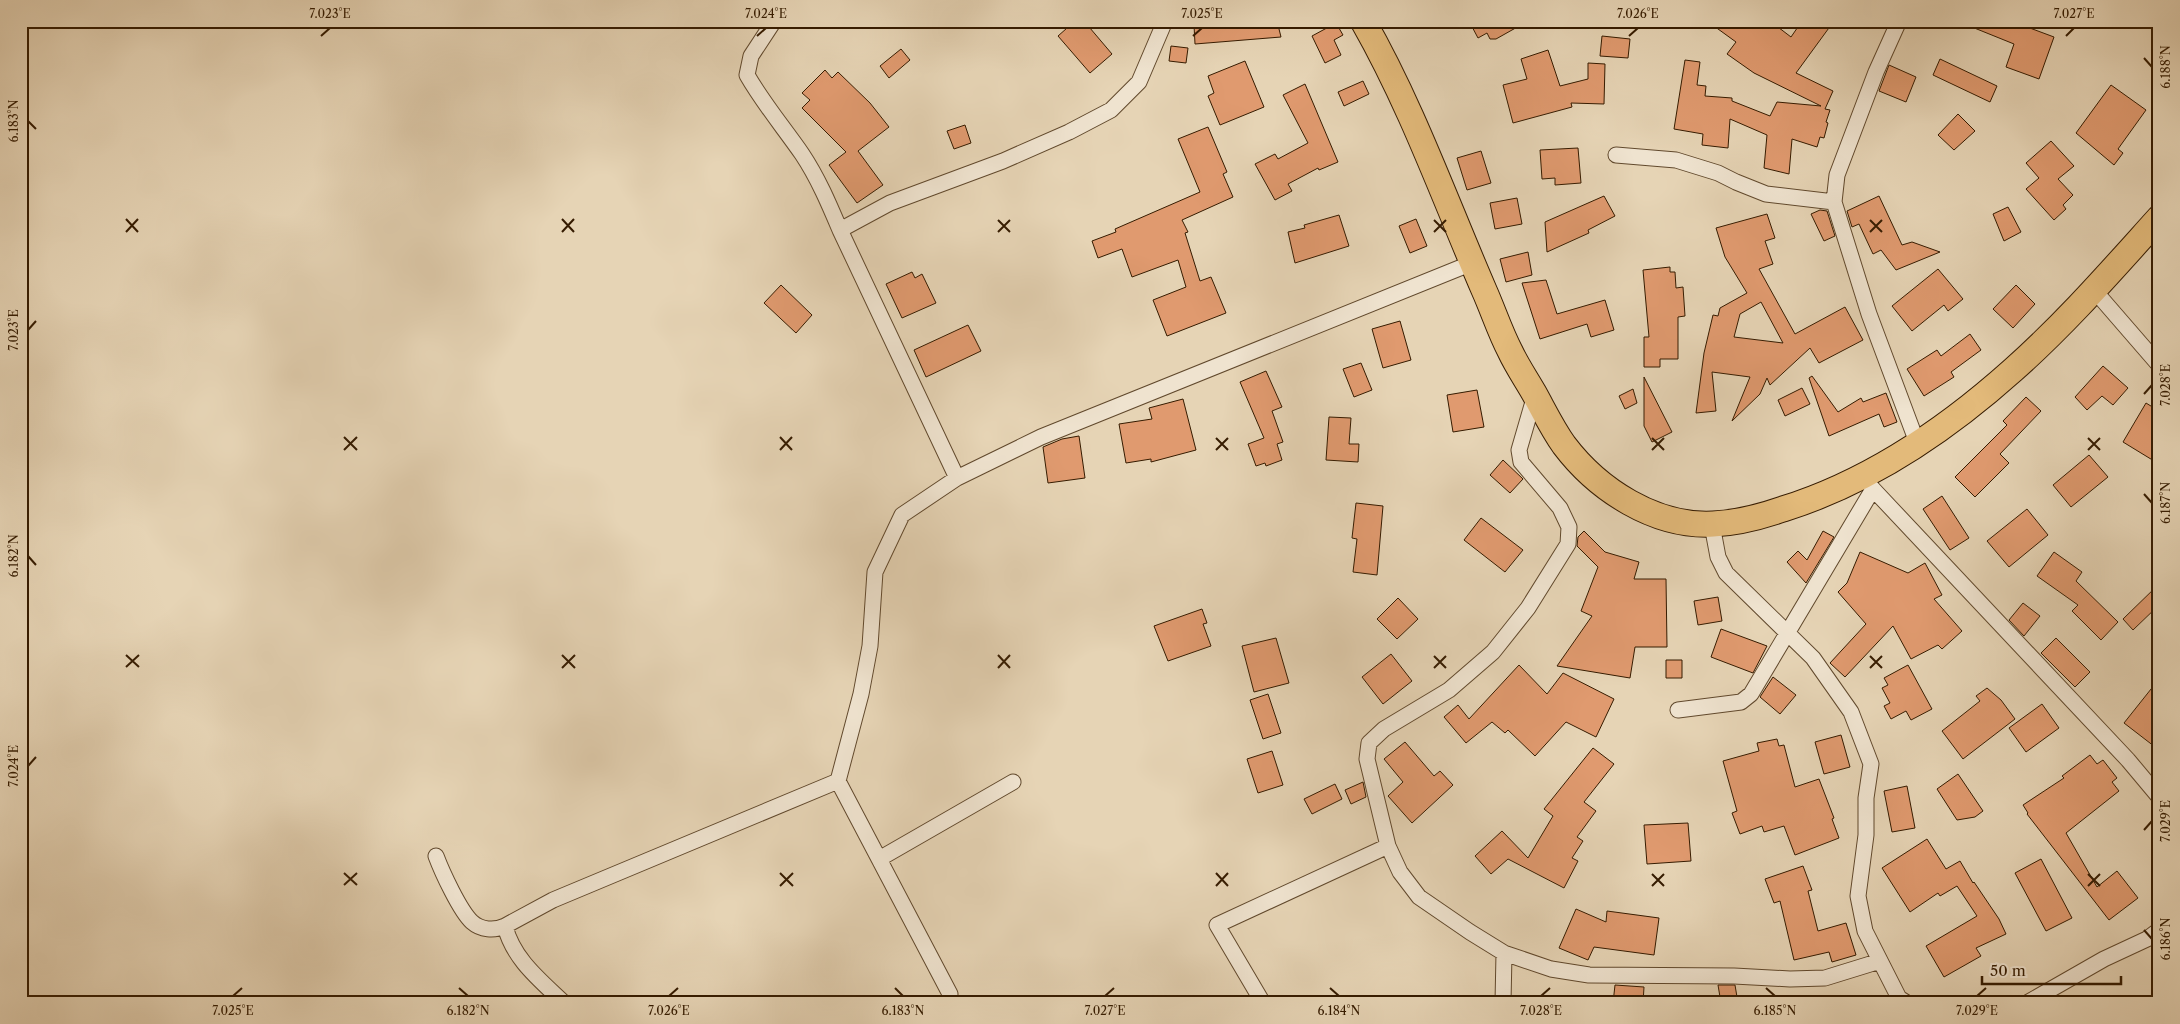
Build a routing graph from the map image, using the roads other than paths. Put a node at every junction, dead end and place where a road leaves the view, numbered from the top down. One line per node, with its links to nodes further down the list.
1 (774, 21): 8 (street)
2 (1165, 21): 8 (street)
3 (1363, 21): 9 (main road)
4 (1899, 21): 6 (street)
5 (1616, 155): 6 (street)
6 (1834, 202): 13 (street)
7 (2159, 218): 10 (main road)
8 (840, 230): 14 (street)
9 (1472, 263): 12 (main road); 14 (street)
10 (2094, 290): 11 (street); 13 (main road)
11 (2159, 366)
12 (1535, 395): 16 (main road); 22 (street)
13 (1918, 445): 15 (main road)
14 (957, 478): 19 (street)
15 (1868, 482): 16 (main road); 17 (street); 21 (street)
16 (1712, 525): 17 (street)
17 (1787, 632): 18 (street); 28 (street)
18 (1678, 710)
19 (838, 781): 24 (street); 25 (street)
20 (1013, 782): 24 (street)
21 (2159, 796)
22 (1388, 846): 27 (street); 31 (street)
23 (436, 856): 25 (street)
24 (879, 859): 29 (street)
25 (505, 926): 30 (street)
26 (2159, 930): 34 (street)
27 (1504, 953): 28 (street); 32 (street)
28 (1880, 961): 33 (street)
29 (950, 994)
30 (564, 1003)
31 (1263, 1003)
32 (1503, 1003)
33 (1907, 1003)
34 (2027, 1003)

